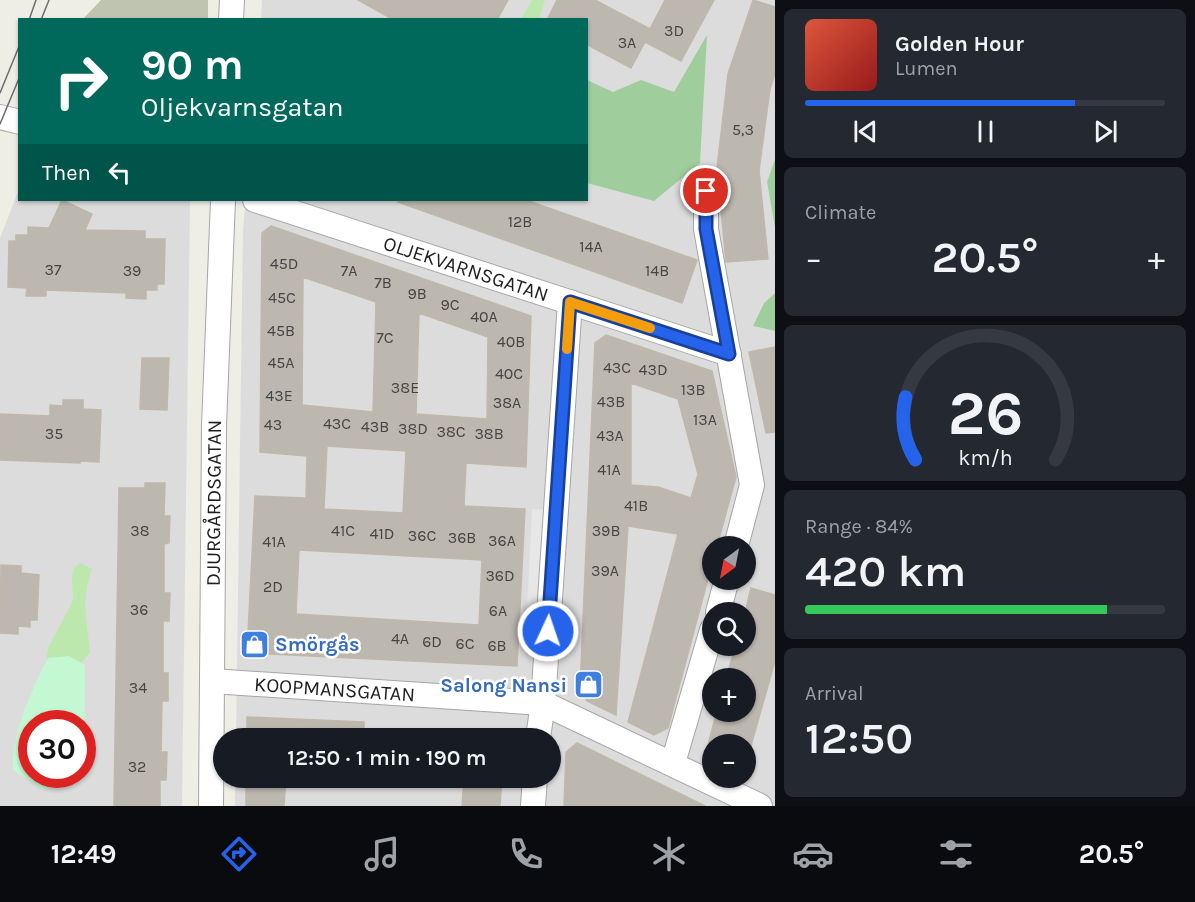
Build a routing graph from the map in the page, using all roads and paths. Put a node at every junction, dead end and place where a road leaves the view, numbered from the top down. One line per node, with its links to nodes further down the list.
1 (232, 0): 2 (street)
2 (231, 18)
3 (0, 117): 4 (street)
4 (18, 122)
5 (706, 191): 9 (street)
6 (223, 201): 12 (street, DJURGÅRDSGATAN)
7 (258, 201): 8 (street, OLJEKVARNSGATAN)
8 (570, 302): 9 (street, OLJEKVARNSGATAN); 13 (street)
9 (729, 354): 10 (street)
10 (739, 536)
11 (704, 656): 15 (street)
12 (212, 681): 13 (street, KOOPMANSGATAN); 17 (street, DJURGÅRDSGATAN)
13 (543, 703): 14 (street); 15 (street, KOOPMANSGATAN)
14 (539, 728)
15 (673, 763): 19 (street, KOOPMANSGATAN)
16 (534, 788): 18 (street)
17 (211, 806)
18 (533, 806)
19 (760, 806)

